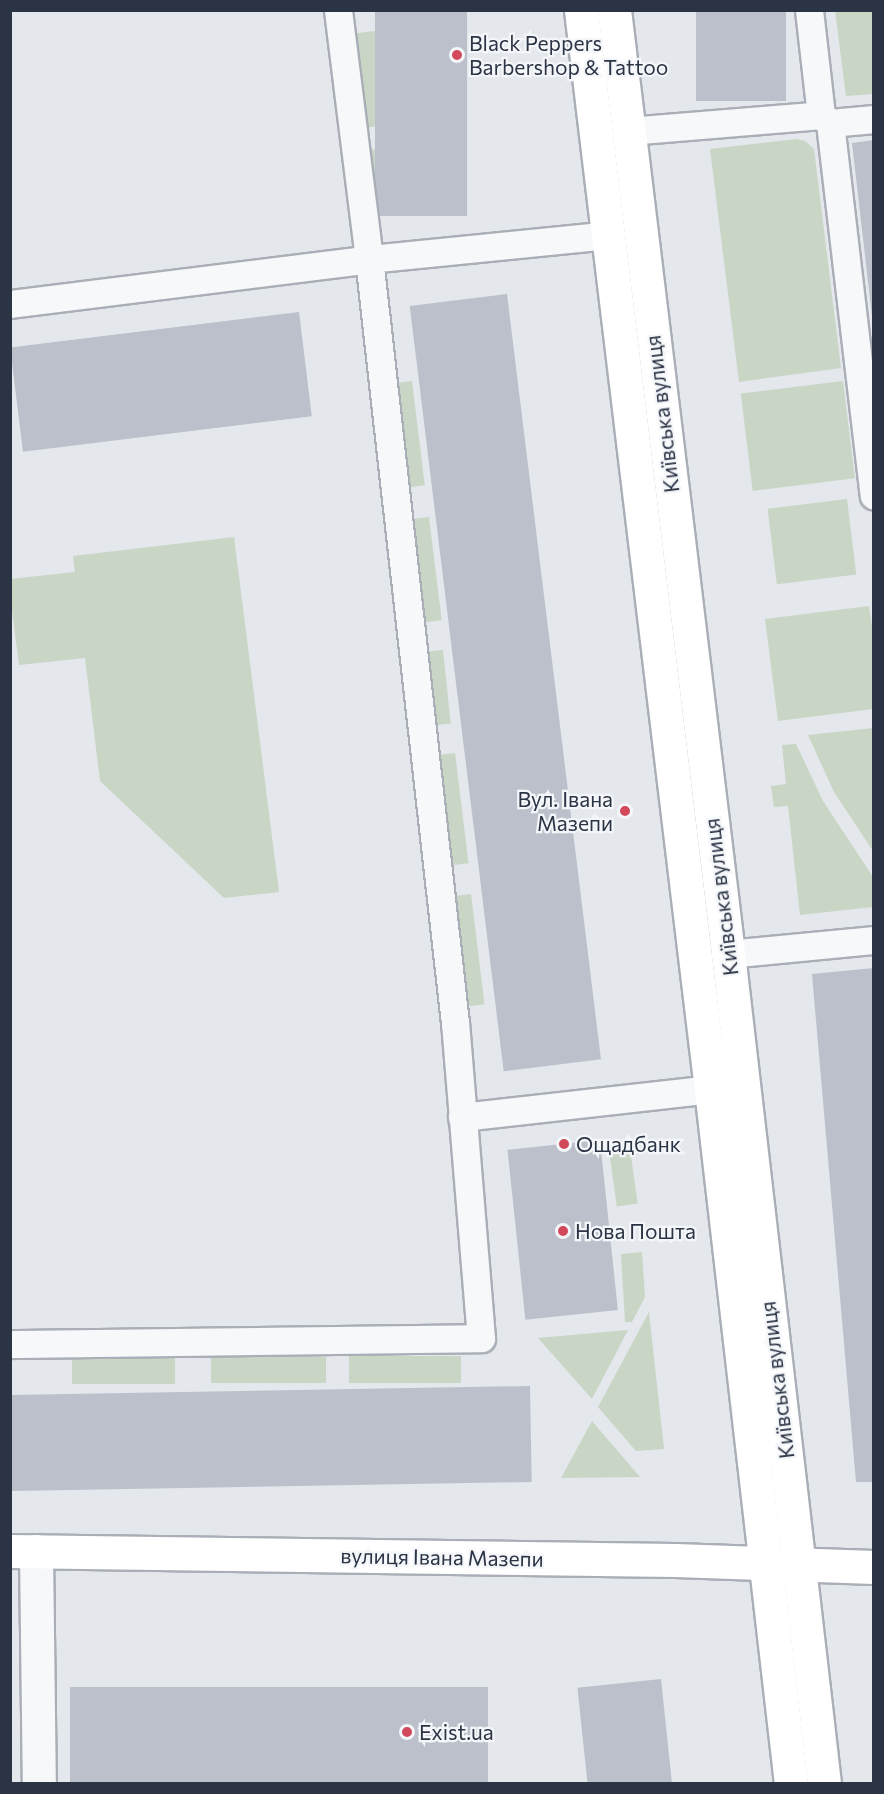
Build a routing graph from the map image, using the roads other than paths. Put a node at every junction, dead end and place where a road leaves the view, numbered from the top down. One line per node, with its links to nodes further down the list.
1 (338, 10): 9 (lane)
2 (581, 10): 8 (main road, Київська вулиця)
3 (614, 10): 7 (main road, Київська вулиця)
4 (809, 10): 5 (lane)
5 (826, 119): 6 (lane); 7 (lane); 11 (lane)
6 (873, 119)
7 (628, 131): 13 (main road, Київська вулиця)
8 (610, 235): 9 (lane); 14 (main road, Київська вулиця)
9 (369, 259): 10 (lane); 15 (lane)
10 (10, 304)
11 (873, 495)
12 (873, 940): 13 (lane)
13 (728, 954): 19 (main road, Київська вулиця)
14 (711, 1089): 15 (lane); 18 (main road, Київська вулиця)
15 (462, 1117): 16 (lane)
16 (10, 1344)
17 (23, 1551): 18 (main road, вулиця Івана Мазепи); 21 (street)
18 (764, 1563): 19 (main road, вулиця Івана Мазепи); 22 (main road, Київська вулиця)
19 (798, 1564): 20 (main road, вулиця Івана Мазепи); 23 (main road, Київська вулиця)
20 (873, 1567)
21 (39, 1784)
22 (790, 1784)
23 (824, 1784)

